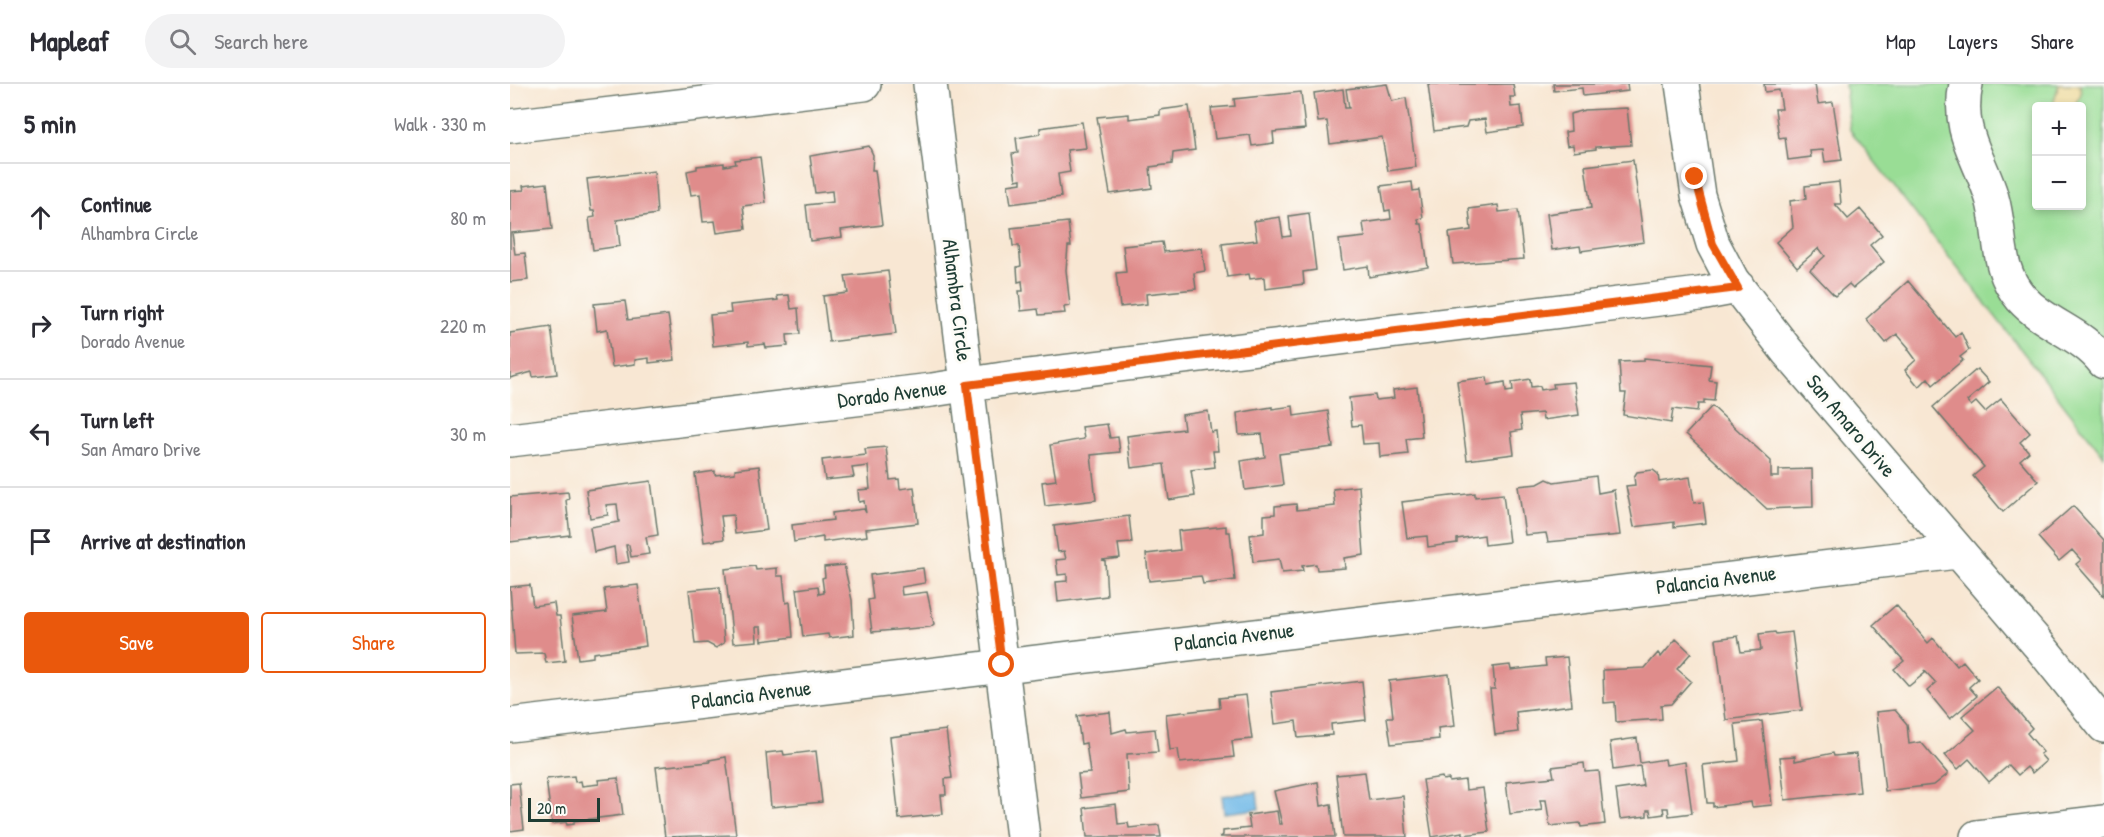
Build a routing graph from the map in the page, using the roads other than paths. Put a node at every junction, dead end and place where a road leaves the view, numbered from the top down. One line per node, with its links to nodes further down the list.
1 (864, 84): 5 (street)
2 (930, 84): 8 (street, Alhambra Circle)
3 (1682, 84): 6 (street, San Amaro Drive)
4 (1966, 84): 7 (street)
5 (510, 126)
6 (1738, 288): 8 (street, Dorado Avenue); 10 (street, San Amaro Drive)
7 (2104, 362)
8 (967, 385): 9 (street, Dorado Avenue); 11 (street, Alhambra Circle)
9 (510, 440)
10 (1958, 552): 11 (street, Palancia Avenue); 13 (street, San Amaro Drive)
11 (1002, 665): 12 (street, Palancia Avenue); 15 (street, Alhambra Circle)
12 (510, 725)
13 (2104, 726)
14 (2104, 822): 16 (street)
15 (1023, 837)
16 (1977, 837)

